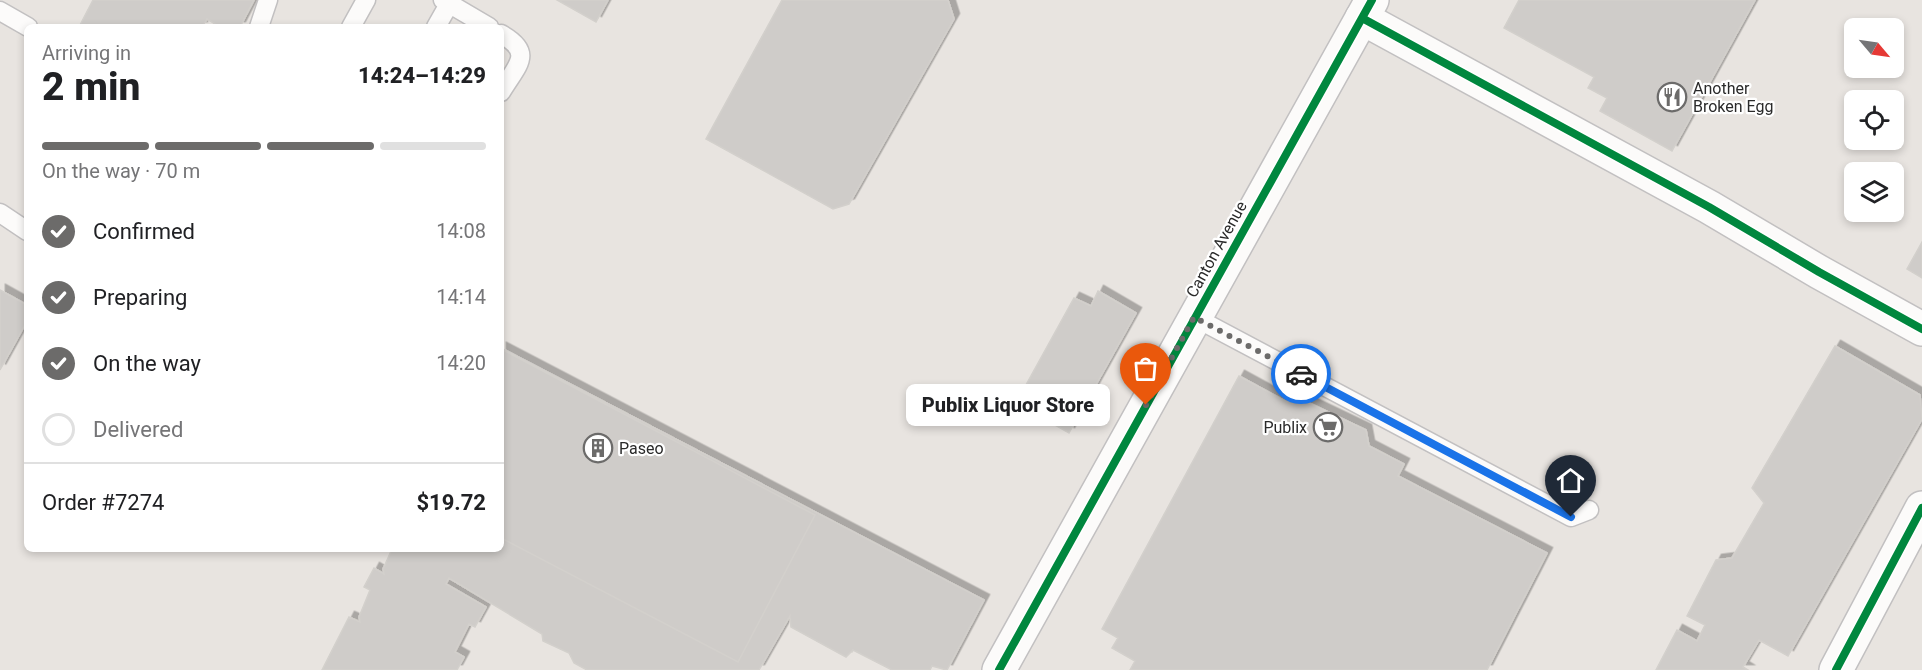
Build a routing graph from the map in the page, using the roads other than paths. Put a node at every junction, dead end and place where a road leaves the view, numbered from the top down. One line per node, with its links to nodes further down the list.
1 (268, 0): 6 (lane)
2 (366, 0): 7 (lane)
3 (446, 2): 8 (lane); 9 (lane)
4 (1367, 9): 15 (street, Canton Avenue); 16 (street)
5 (0, 11): 10 (lane)
6 (260, 24)
7 (353, 24)
8 (437, 24)
9 (484, 24)
10 (24, 25)
11 (504, 36): 12 (lane)
12 (504, 87)
13 (0, 213): 14 (lane)
14 (24, 229)
15 (1194, 317): 18 (lane); 19 (street, Canton Avenue)
16 (1922, 328)
17 (1922, 508): 20 (street)
18 (1589, 510)
19 (999, 670)
20 (1836, 670)

